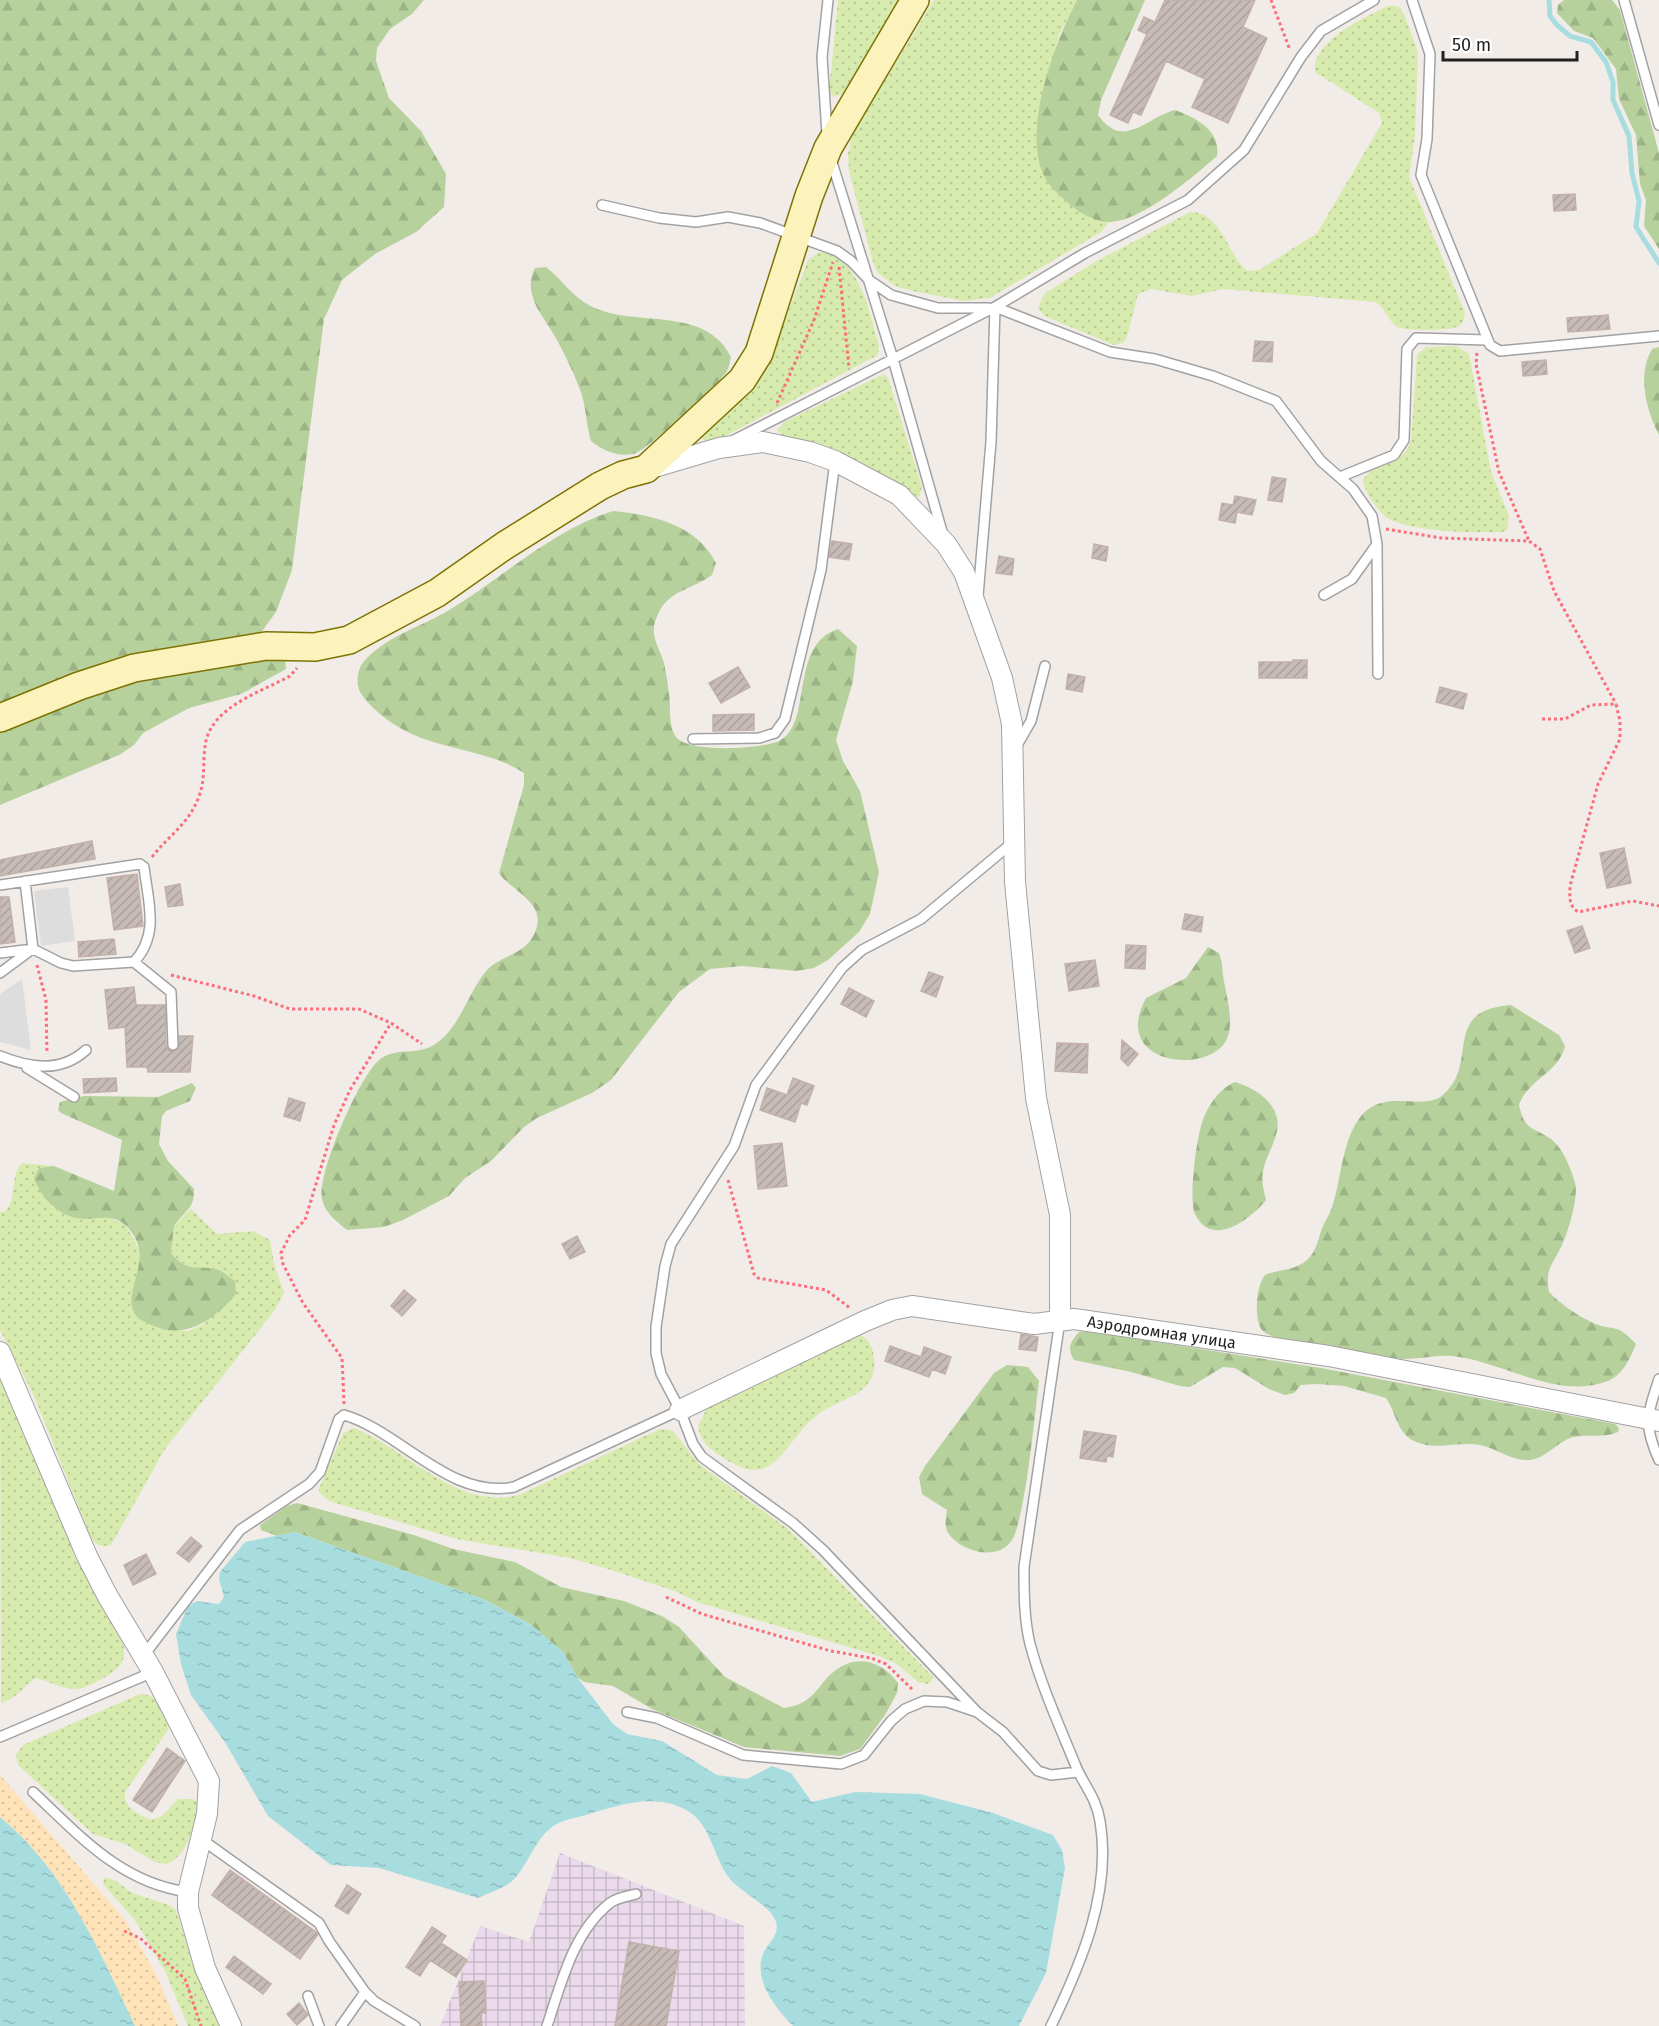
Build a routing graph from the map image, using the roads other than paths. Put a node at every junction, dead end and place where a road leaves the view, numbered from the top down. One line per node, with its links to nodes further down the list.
1 (828, 0): 7 (lane)
2 (915, 0): 7 (main road)
3 (1374, 0): 11 (lane)
4 (1412, 0): 13 (lane)
5 (1624, 0): 6 (lane)
6 (1659, 125)
7 (828, 148): 9 (main road); 10 (lane)
8 (602, 205): 9 (lane)
9 (796, 236): 10 (lane); 17 (main road)
10 (869, 280): 11 (lane); 14 (lane)
11 (995, 308): 14 (lane); 18 (lane); 22 (lane)
12 (1659, 336): 13 (lane)
13 (1487, 340): 18 (lane)
14 (893, 358): 15 (lane); 19 (lane)
15 (719, 448): 16 (street); 17 (street)
16 (835, 461): 19 (street); 26 (lane)
17 (646, 469): 25 (main road)
18 (1340, 477): 20 (lane)
19 (946, 544): 22 (street)
20 (1377, 544): 21 (lane); 24 (lane)
21 (1324, 595)
22 (978, 605): 27 (street)
23 (1045, 666): 27 (lane)
24 (1378, 674)
25 (0, 718)
26 (693, 739)
27 (1014, 749): 28 (street)
28 (1013, 843): 40 (street); 43 (lane)
29 (25, 881): 30 (lane); 31 (lane); 33 (lane)
30 (0, 885)
31 (33, 949): 32 (lane); 33 (lane); 34 (lane)
32 (0, 953)
33 (134, 962): 35 (lane)
34 (0, 974)
35 (173, 1045)
36 (86, 1050): 38 (lane)
37 (0, 1056): 38 (lane)
38 (22, 1065): 39 (lane)
39 (74, 1098)
40 (1060, 1319): 43 (street, Аэродромная улица); 44 (street, Аэродромная улица); 50 (lane)
41 (0, 1352): 46 (street)
42 (1659, 1379): 44 (lane)
43 (680, 1410): 46 (lane); 48 (lane)
44 (1653, 1419): 45 (lane)
45 (1659, 1460)
46 (149, 1664): 49 (lane); 52 (street)
47 (627, 1712): 48 (lane)
48 (977, 1712): 50 (lane)
49 (0, 1737)
50 (1078, 1772): 62 (lane)
51 (33, 1792): 53 (lane)
52 (201, 1839): 53 (street); 55 (lane)
53 (188, 1892): 57 (street)
54 (636, 1894): 61 (lane)
55 (365, 1992): 59 (lane); 60 (lane)
56 (308, 1996): 58 (lane)
57 (231, 2026)
58 (320, 2026)
59 (341, 2026)
60 (415, 2026)
61 (547, 2026)
62 (1051, 2026)

